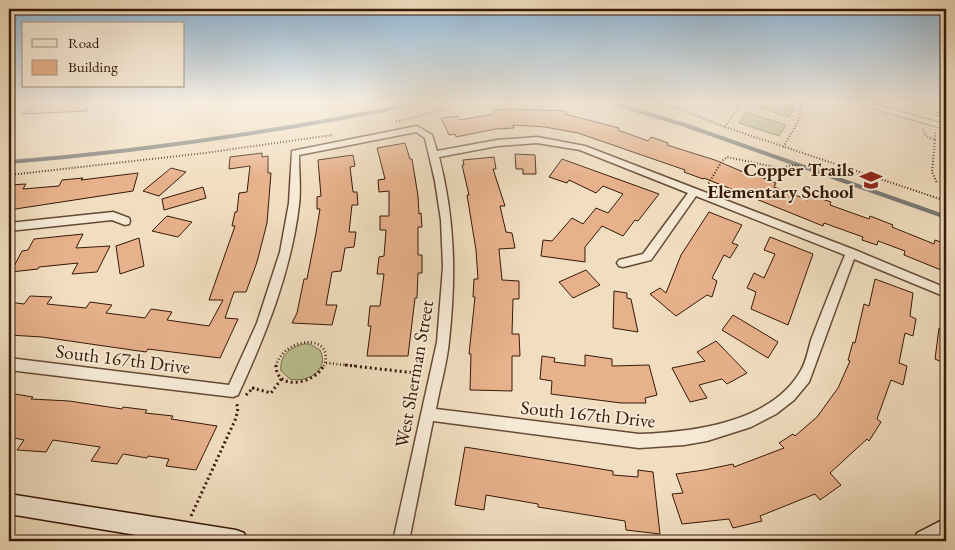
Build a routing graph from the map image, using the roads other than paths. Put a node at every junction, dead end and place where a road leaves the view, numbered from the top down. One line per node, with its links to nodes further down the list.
1 (946, 128): 3 (lane)
2 (433, 155): 4 (street); 11 (street, West Sherman Street); 12 (street, West Sherman Street)
3 (946, 180)
4 (698, 194): 7 (street); 8 (street)
5 (125, 221): 6 (street)
6 (9, 227)
7 (850, 252): 9 (street); 12 (street, South 167th Drive)
8 (623, 263)
9 (946, 293)
10 (9, 364): 11 (street, South 167th Drive)
11 (233, 391)
12 (428, 414): 16 (street, West Sherman Street)
13 (9, 504): 15 (street)
14 (946, 528): 17 (street)
15 (236, 541)
16 (401, 541)
17 (926, 541)

